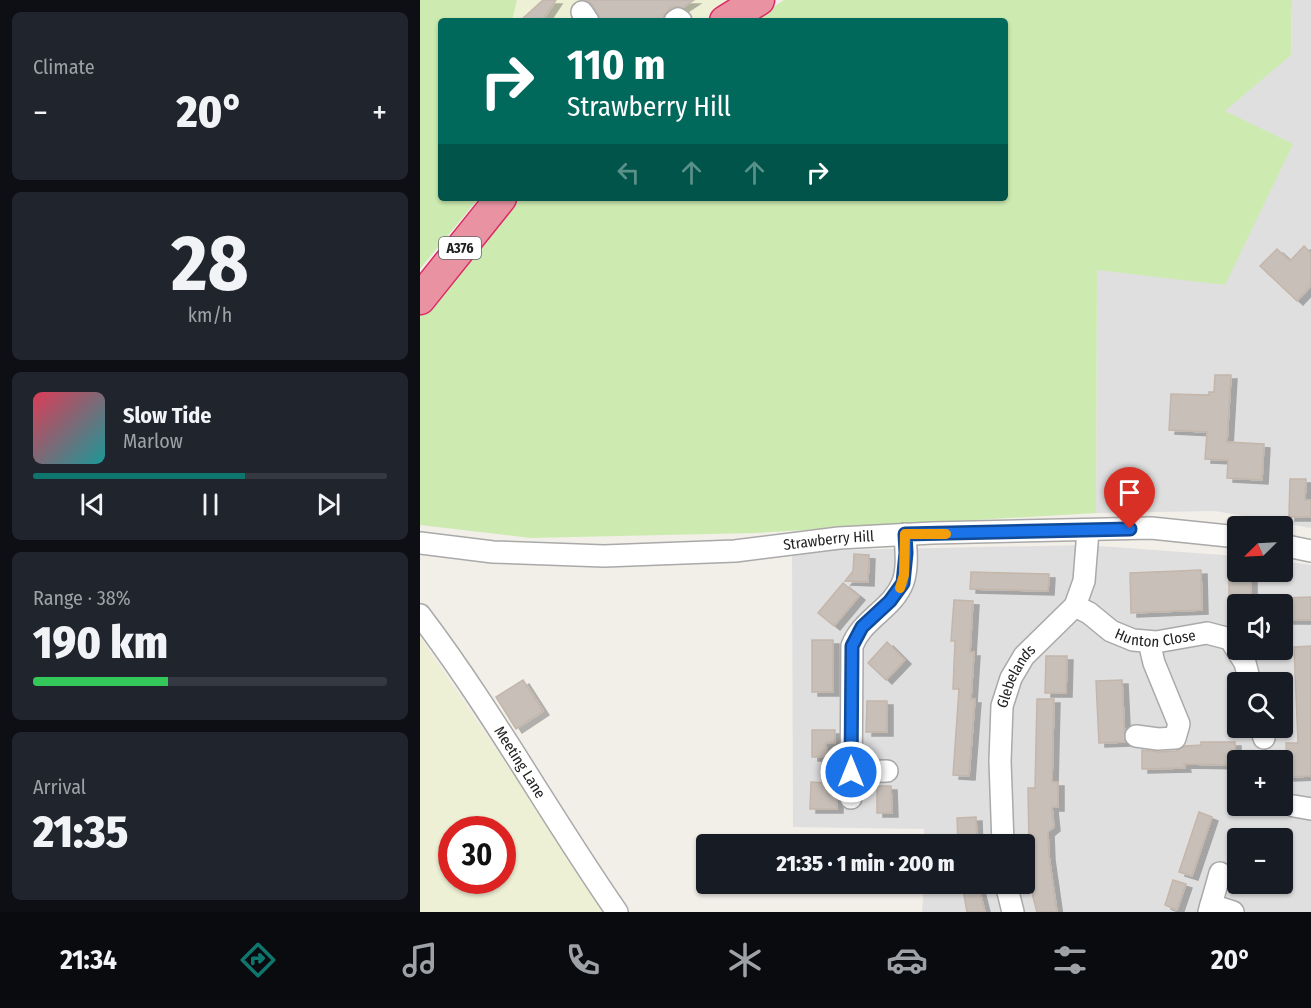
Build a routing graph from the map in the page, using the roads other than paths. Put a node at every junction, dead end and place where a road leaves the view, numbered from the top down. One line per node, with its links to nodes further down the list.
1 (499, 201): 2 (highway, A376)
2 (420, 299)
3 (1088, 531): 4 (street, Strawberry Hill); 5 (street, Strawberry Hill); 9 (street, Glebelands)
4 (905, 534): 6 (street, Strawberry Hill); 15 (street)
5 (1227, 536)
6 (420, 543)
7 (1293, 548): 8 (street)
8 (1311, 551)
9 (1075, 606): 11 (street, Hunton Close); 17 (street, Glebelands)
10 (420, 615): 21 (street, Meeting Lane)
11 (1149, 642): 12 (street, Hunton Close); 13 (street)
12 (1247, 672)
13 (1136, 736)
14 (887, 771): 15 (street)
15 (851, 772): 16 (street)
16 (851, 798)
17 (1002, 834)
18 (1221, 873): 20 (street)
19 (1008, 894): 22 (street)
20 (1210, 909): 23 (street)
21 (617, 912)
22 (1013, 912)
23 (1233, 912)

